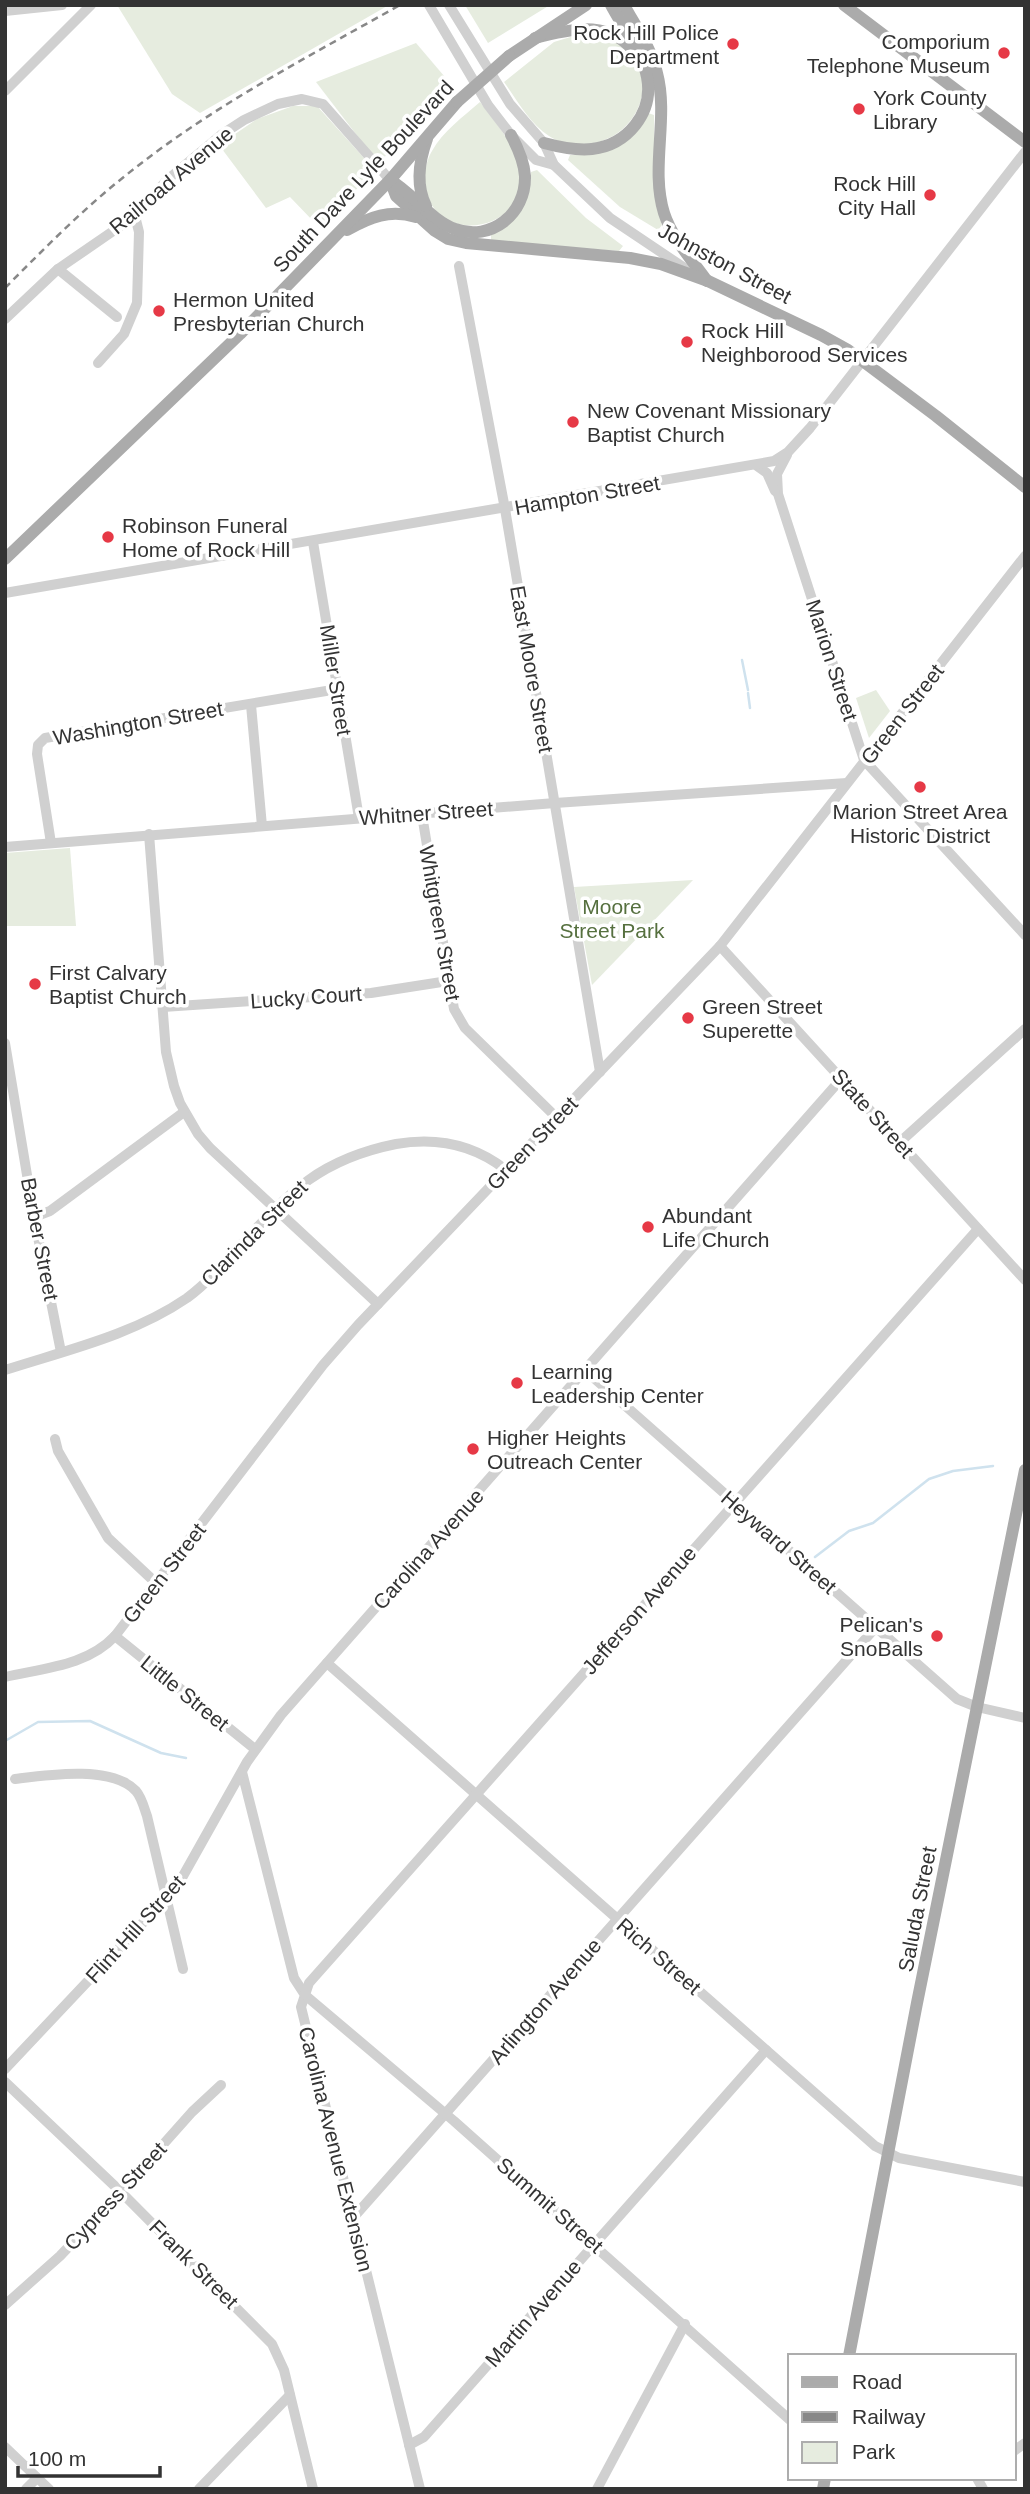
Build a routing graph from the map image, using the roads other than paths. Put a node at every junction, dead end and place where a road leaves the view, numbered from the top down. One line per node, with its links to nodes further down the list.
1 (62, 5): 9 (street)
2 (92, 5): 12 (street)
3 (429, 5): 14 (street)
4 (449, 5): 16 (street, Johnston Street)
5 (586, 5): 10 (main road, South Dave Lyle Boulevard)
6 (611, 5): 11 (main road)
7 (624, 5): 25 (main road)
8 (844, 5): 15 (main road)
9 (5, 11)
10 (535, 38): 11 (main road); 13 (main road, South Dave Lyle Boulevard, bridge)
11 (640, 60): 16 (main road)
12 (5, 91)
13 (430, 133): 19 (main road, South Dave Lyle Boulevard); 20 (main road)
14 (511, 135): 18 (street); 20 (main road)
15 (1025, 142)
16 (544, 143): 18 (street, Johnston Street)
17 (1025, 152): 28 (street, Hampton Street)
18 (554, 165): 25 (street, Johnston Street)
19 (390, 180): 20 (main road); 21 (street, Railroad Avenue); 22 (main road, South Dave Lyle Boulevard)
20 (424, 214): 22 (main road); 25 (main road)
21 (135, 216): 24 (street, Railroad Avenue); 29 (street)
22 (334, 237): 37 (main road, South Dave Lyle Boulevard)
23 (459, 266): 34 (street, East Moore Street)
24 (58, 268): 26 (street); 27 (street, Railroad Avenue)
25 (708, 281): 28 (main road, Johnston Street)
26 (117, 317)
27 (5, 319)
28 (862, 360): 30 (street, Hampton Street); 32 (main road, Johnston Street)
29 (98, 363)
30 (788, 452): 31 (street, Hampton Street); 33 (street, Marion Street)
31 (757, 466): 33 (street, Marion Street); 34 (street, Hampton Street)
32 (1025, 487)
33 (778, 494): 41 (street, Marion Street)
34 (505, 509): 35 (street, Hampton Street); 43 (street, East Moore Street)
35 (313, 542): 38 (street, Hampton Street); 39 (street, Miller Street)
36 (1025, 556): 41 (street, Green Street)
37 (5, 559)
38 (5, 593)
39 (338, 689): 40 (street, Washington Street); 45 (street, Miller Street)
40 (251, 705): 46 (street); 48 (street, Washington Street)
41 (864, 760): 42 (street, Green Street); 50 (street, Marion Street)
42 (847, 783): 43 (street, Whitner Street); 51 (street, Green Street)
43 (555, 803): 44 (street, Whitner Street); 56 (street, East Moore Street)
44 (422, 814): 45 (street, Whitner Street); 52 (street, Whitgreen Street)
45 (359, 818): 46 (street, Whitner Street)
46 (262, 826): 47 (street, Whitner Street)
47 (149, 834): 48 (street, Whitner Street); 53 (street)
48 (51, 842): 49 (street, Whitner Street)
49 (5, 847)
50 (1025, 935)
51 (720, 946): 56 (street, Green Street); 57 (street, State Street)
52 (448, 981): 53 (street, Lucky Court); 59 (street, Whitgreen Street)
53 (163, 1007): 58 (street)
54 (1025, 1029): 60 (street)
55 (5, 1043): 63 (street, Barber Street)
56 (600, 1072): 59 (street, Green Street)
57 (842, 1079): 60 (street, State Street); 69 (street, Carolina Avenue)
58 (184, 1112): 62 (street); 63 (street)
59 (556, 1118): 61 (street, Green Street)
60 (900, 1142): 64 (street, State Street)
61 (506, 1170): 62 (street, Clarinda Street); 66 (street, Green Street)
62 (274, 1208): 66 (street); 67 (street, Clarinda Street)
63 (34, 1217): 67 (street, Barber Street)
64 (978, 1229): 65 (street, State Street); 72 (street, Jefferson Avenue)
65 (1025, 1280)
66 (377, 1304): 73 (street, Green Street)
67 (61, 1352): 68 (street, Clarinda Street)
68 (5, 1370)
69 (586, 1371): 72 (street, Heyward Street); 76 (street, Carolina Avenue)
70 (55, 1439): 73 (street)
71 (1025, 1469): 78 (main road, Saluda Street)
72 (734, 1503): 74 (street, Heyward Street); 83 (street, Jefferson Avenue)
73 (156, 1583): 75 (street, Green Street)
74 (876, 1627): 78 (street, Heyward Street); 85 (street, Arlington Avenue)
75 (116, 1636): 77 (street, Green Street); 80 (street, Little Street)
76 (327, 1662): 80 (street, Carolina Avenue); 83 (street, Rich Street)
77 (5, 1677)
78 (977, 1707): 79 (street, Heyward Street); 93 (main road, Saluda Street)
79 (1025, 1718)
80 (255, 1749): 81 (street, Carolina Avenue)
81 (242, 1772): 84 (street, Flint Hill Street); 87 (street, Carolina Avenue Extension)
82 (15, 1779): 84 (street)
83 (477, 1793): 85 (street, Rich Street); 87 (street, Jefferson Avenue)
84 (167, 1897): 86 (street); 89 (street, Flint Hill Street)
85 (617, 1918): 88 (street, Rich Street); 92 (street, Arlington Avenue)
86 (183, 1969)
87 (305, 1995): 92 (street, Summit Street); 96 (street, Carolina Avenue Extension)
88 (766, 2050): 93 (street, Rich Street); 97 (street, Martin Avenue)
89 (5, 2069)
90 (5, 2082): 95 (street, Frank Street)
91 (221, 2085): 95 (street, Cypress Street)
92 (446, 2114): 96 (street, Arlington Avenue); 97 (street, Summit Street)
93 (888, 2154): 94 (street, Rich Street); 100 (main road, Saluda Street)
94 (1025, 2182)
95 (121, 2192): 98 (street, Cypress Street); 101 (street, Frank Street)
96 (353, 2217): 103 (street, Carolina Avenue Extension)
97 (594, 2244): 99 (street, Summit Street); 103 (street, Martin Avenue)
98 (5, 2305)
99 (685, 2324): 102 (street, Summit Street); 111 (street)
100 (849, 2354)
101 (290, 2395): 108 (street); 109 (street, Frank Street)
102 (788, 2418)
103 (409, 2445): 110 (street, Carolina Avenue Extension)
104 (5, 2447): 105 (street)
105 (37, 2478): 106 (street); 107 (street)
106 (26, 2489)
107 (49, 2489)
108 (200, 2489)
109 (313, 2489)
110 (420, 2489)
111 (597, 2489)

